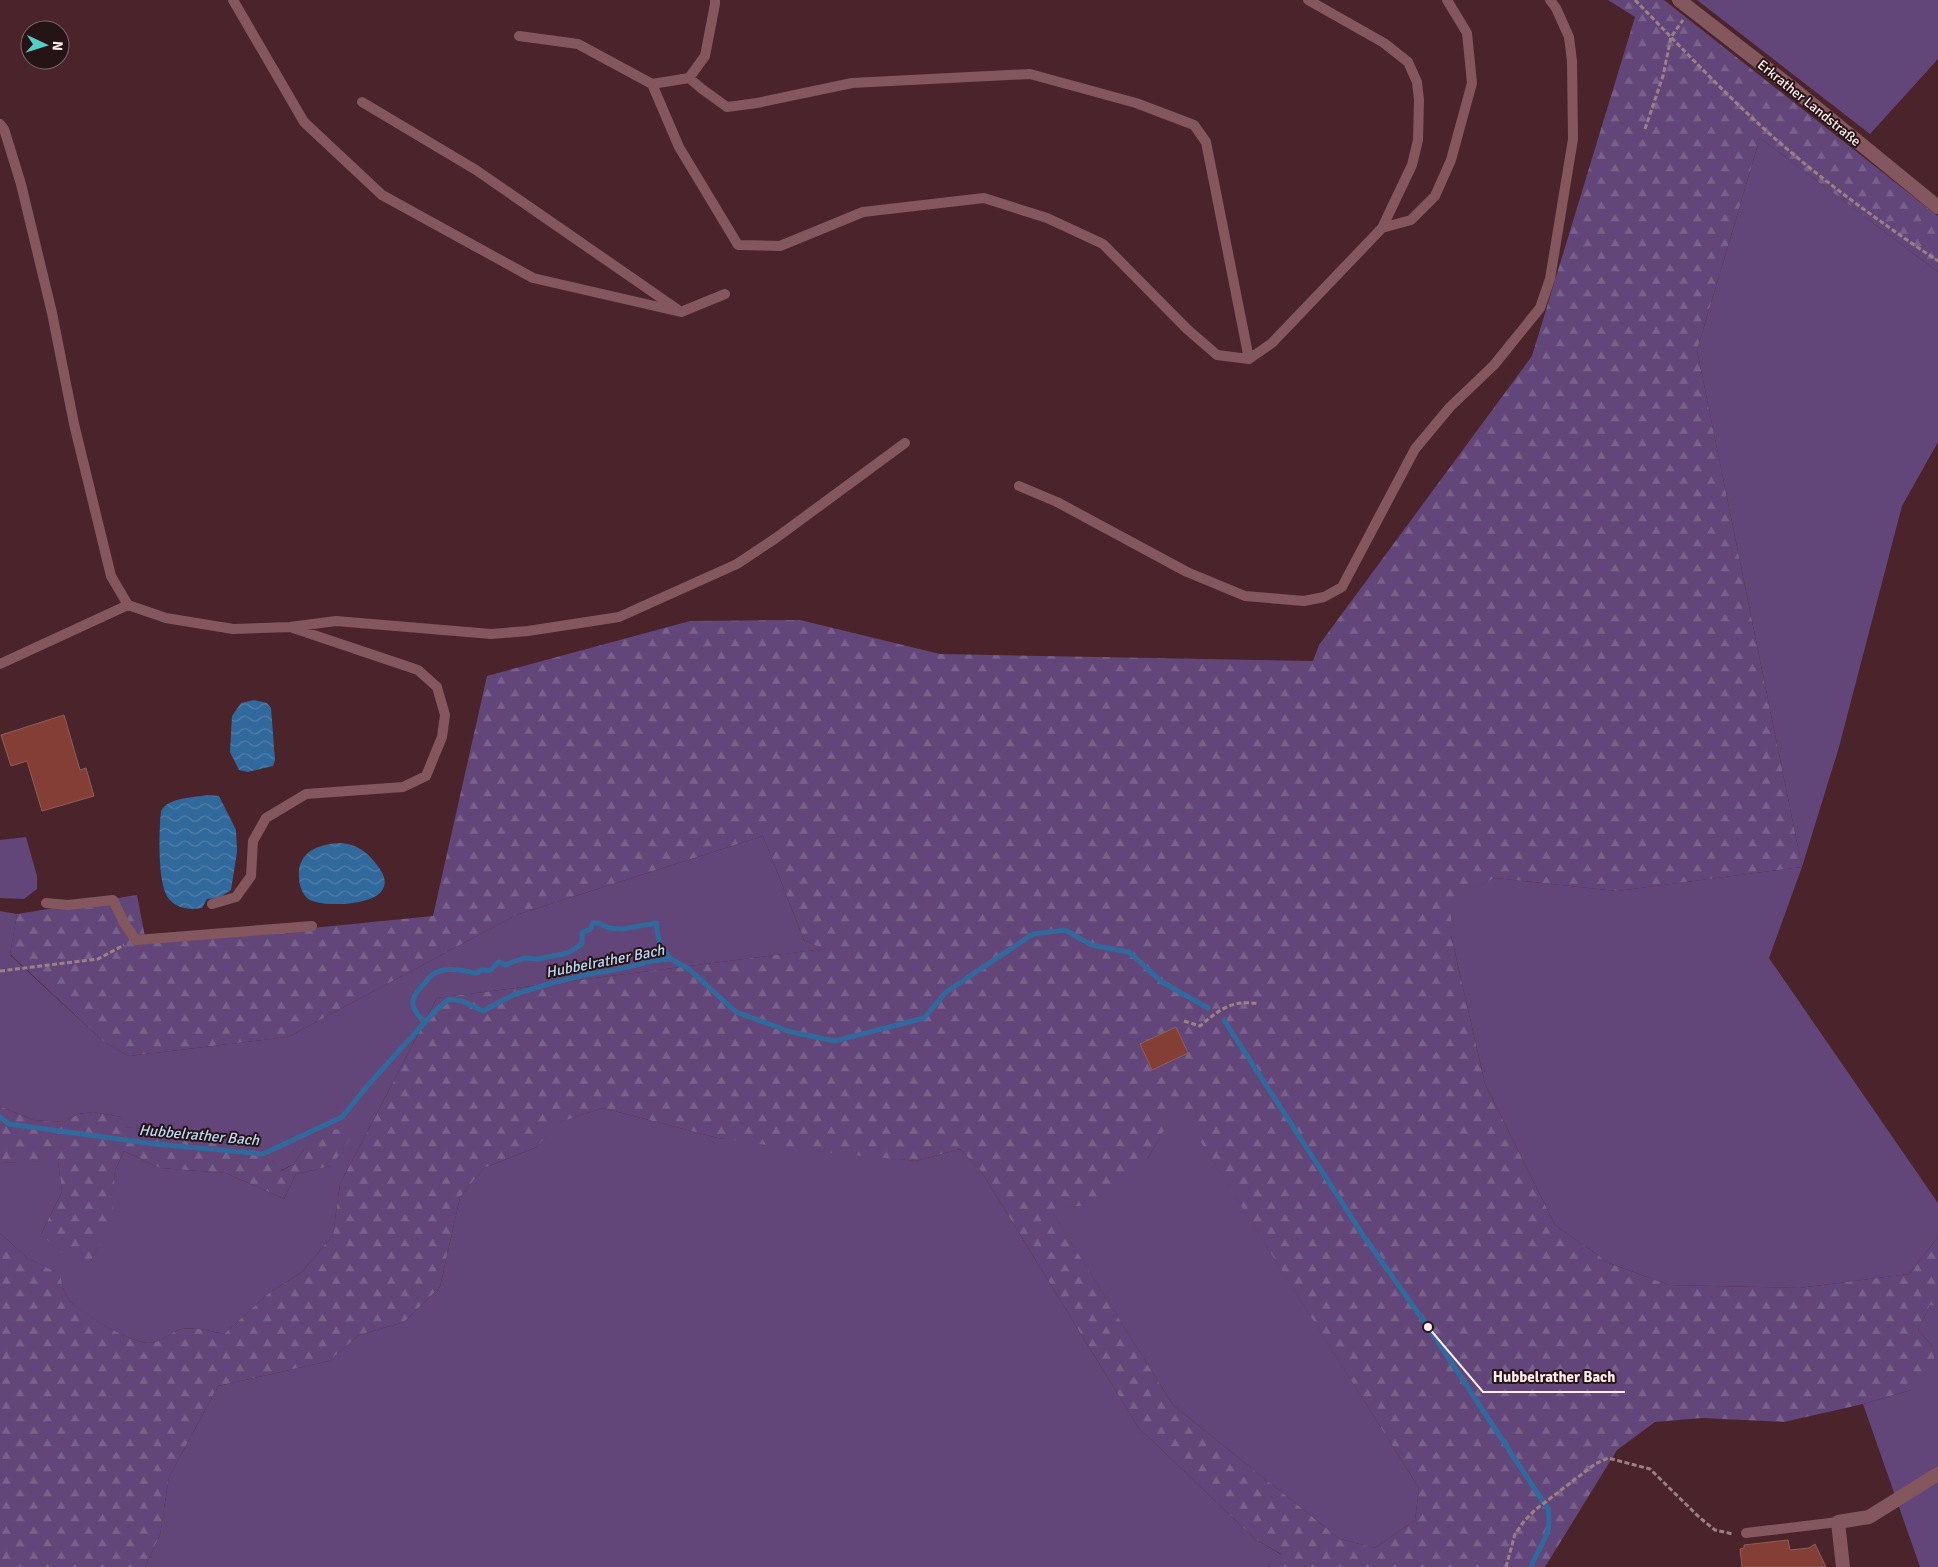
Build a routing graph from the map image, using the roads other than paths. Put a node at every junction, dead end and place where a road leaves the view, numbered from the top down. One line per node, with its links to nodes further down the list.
1 (233, 0): 15 (lane)
2 (715, 0): 8 (lane)
3 (1308, 0): 13 (lane)
4 (1447, 0): 13 (lane)
5 (1550, 0): 18 (lane)
6 (1679, 0): 12 (street, Erkrather Landstraße)
7 (520, 36): 9 (lane)
8 (689, 78): 9 (lane); 16 (lane)
9 (652, 84): 16 (lane)
10 (362, 102): 15 (lane)
11 (0, 124): 19 (lane)
12 (1938, 207)
13 (1382, 228): 16 (lane)
14 (725, 294): 15 (lane)
15 (681, 312)
16 (1249, 359)
17 (905, 443): 20 (lane)
18 (1019, 486)
19 (128, 605): 20 (lane); 21 (lane)
20 (290, 627): 23 (lane)
21 (0, 664)
22 (46, 903): 24 (lane)
23 (212, 904)
24 (312, 926)
25 (1938, 1474): 26 (street)
26 (1838, 1522): 27 (lane); 28 (street)
27 (1746, 1533)
28 (1843, 1567)

